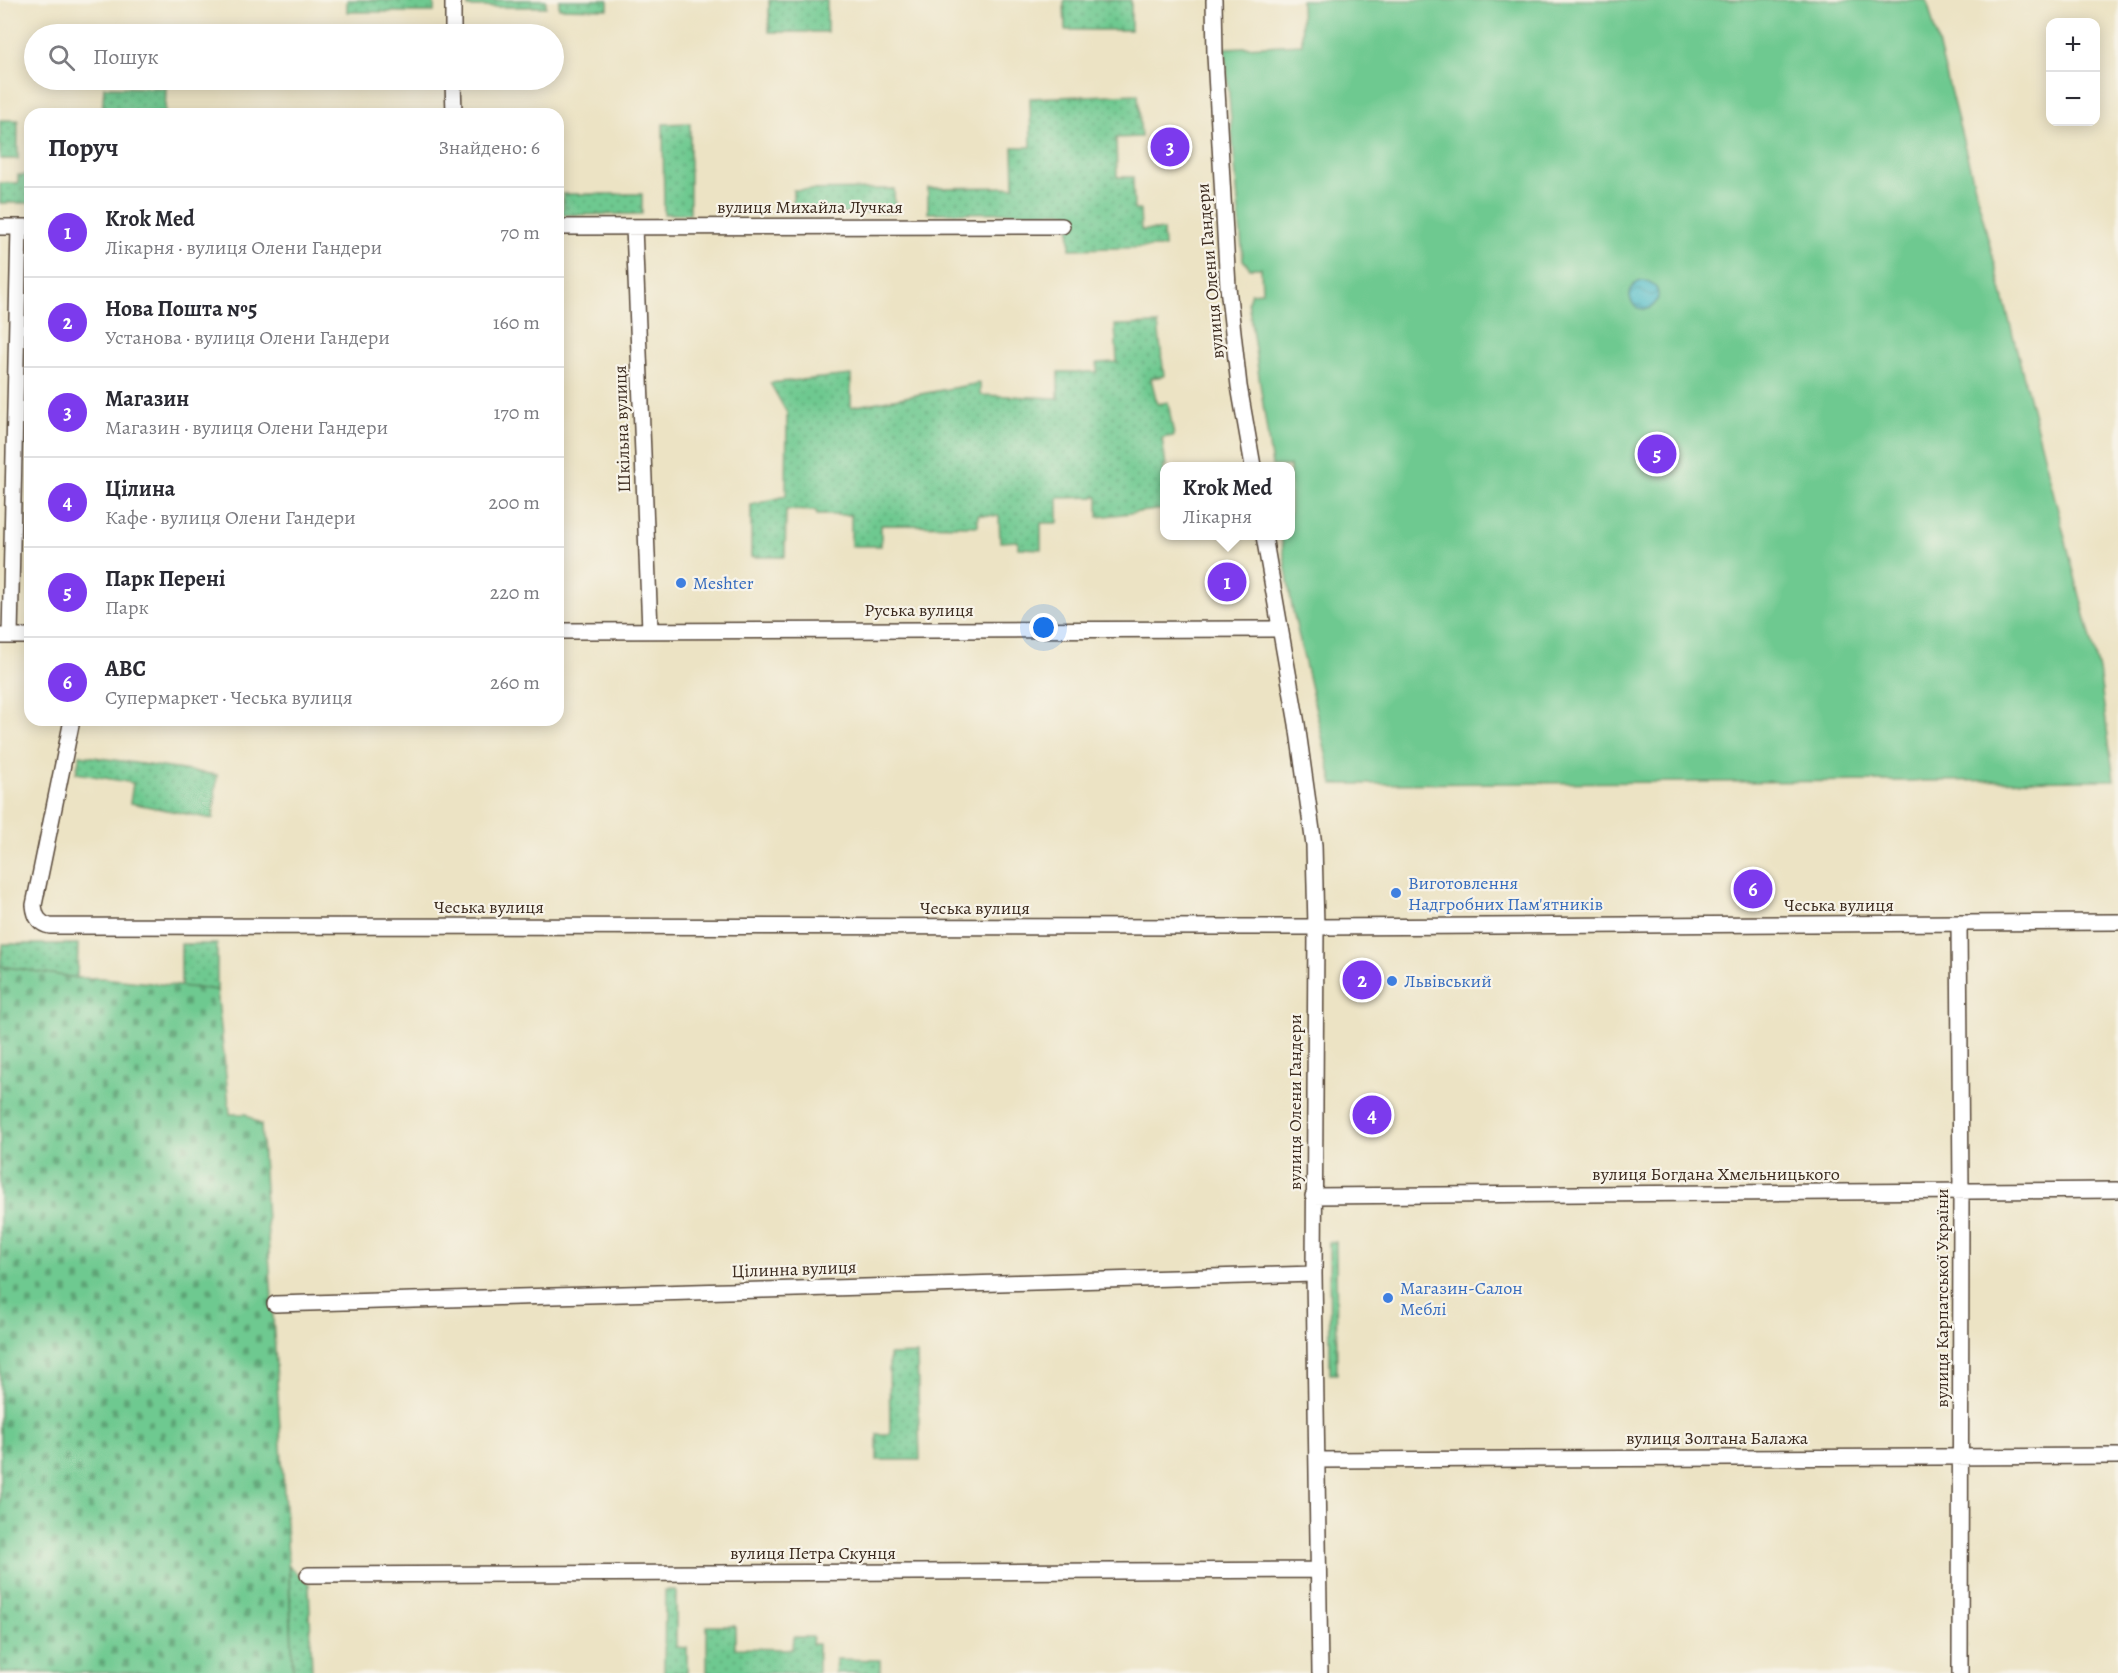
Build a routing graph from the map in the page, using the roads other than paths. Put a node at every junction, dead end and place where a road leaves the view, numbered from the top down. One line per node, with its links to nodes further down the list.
1 (453, 0): 3 (street)
2 (1214, 0): 11 (street, вулиця Олени Гандери)
3 (453, 24)
4 (453, 90): 5 (street)
5 (454, 108)
6 (634, 226): 7 (street, вулиця Михайла Лучкая); 10 (street, вулиця Михайла Лучкая); 14 (street, Шкільна вулиця)
7 (1062, 226)
8 (0, 227): 9 (street)
9 (24, 227): 16 (street)
10 (564, 227)
11 (1252, 462)
12 (1265, 540): 13 (street, вулиця Олени Гандери)
13 (1280, 629): 14 (street, Руська вулиця); 21 (street, вулиця Олени Гандери)
14 (650, 630): 15 (street, Руська вулиця)
15 (564, 631)
16 (5, 636): 17 (street)
17 (24, 636)
18 (71, 726): 21 (street, Чеська вулиця)
19 (2118, 922): 20 (street, Чеська вулиця)
20 (1959, 924): 21 (street, Чеська вулиця); 23 (street, вулиця Карпатської України)
21 (1316, 927): 24 (street, вулиця Олени Гандери)
22 (2118, 1190): 23 (street, вулиця Богдана Хмельницького)
23 (1961, 1192): 24 (street, вулиця Богдана Хмельницького); 27 (street, вулиця Карпатської України)
24 (1313, 1196): 25 (street, вулиця Олени Гандери)
25 (1314, 1274): 26 (street, Цілинна вулиця); 29 (street, вулиця Олени Гандери)
26 (275, 1304)
27 (1961, 1456): 28 (street, вулиця Золтана Балажа); 29 (street, вулиця Золтана Балажа); 33 (street, вулиця Карпатської України)
28 (2118, 1456)
29 (1317, 1460): 30 (street, вулиця Олени Гандери)
30 (1318, 1570): 31 (street, вулиця Петра Скунця); 32 (street, вулиця Олени Гандери)
31 (308, 1575)
32 (1320, 1673)
33 (1960, 1673)

